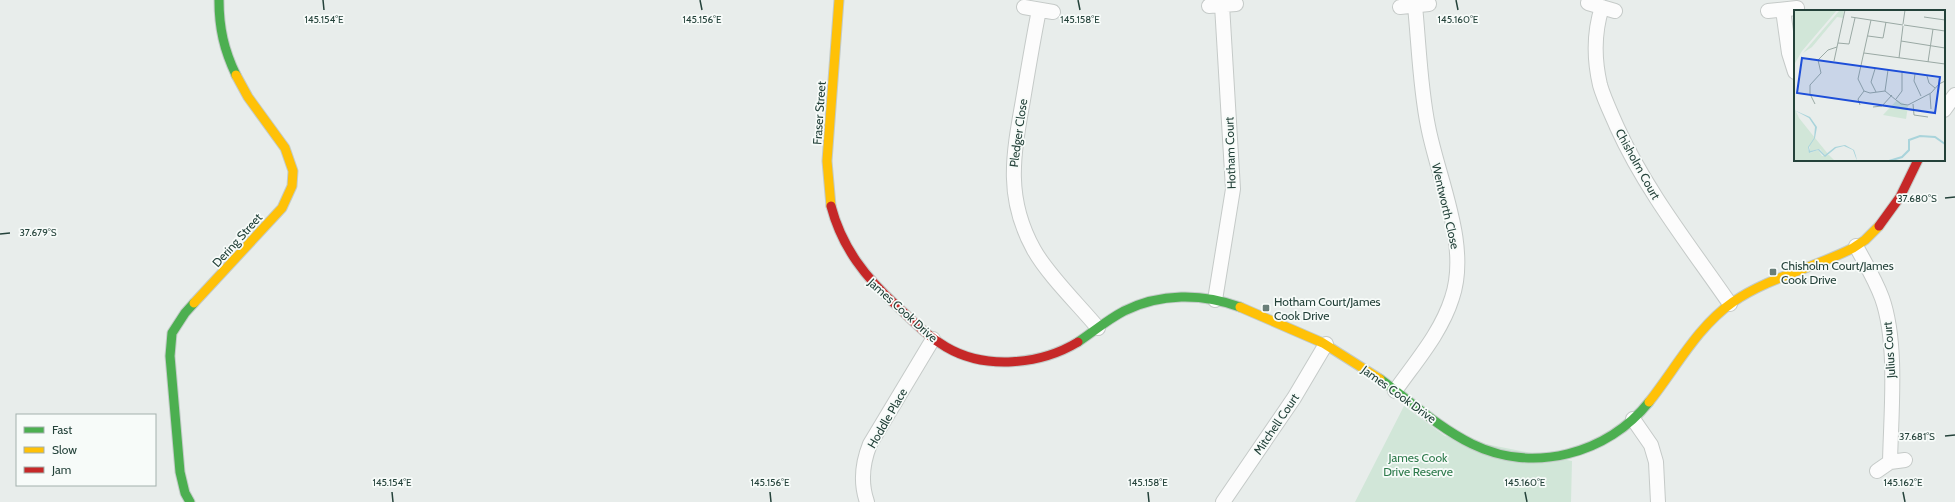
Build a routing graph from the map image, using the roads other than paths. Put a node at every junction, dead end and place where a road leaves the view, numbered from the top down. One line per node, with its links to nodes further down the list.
1 (220, 0): 30 (street, Dering Street)
2 (839, 0): 18 (street, Fraser Street)
3 (1429, 4): 5 (street)
4 (1222, 5): 20 (street, Hotham Court)
5 (1415, 6): 6 (street); 25 (street, Wentworth Close)
6 (1400, 7)
7 (1602, 7): 21 (street, Chisholm Court)
8 (1024, 8): 10 (street)
9 (1797, 8): 11 (street)
10 (1039, 10): 13 (street); 22 (street, Pledger Close)
11 (1783, 10): 12 (street); 14 (street)
12 (1768, 11)
13 (1053, 12)
14 (1794, 69)
15 (1955, 95): 16 (street)
16 (1945, 109)
17 (1915, 161): 19 (street, James Cook Drive)
18 (836, 227): 23 (street, James Cook Drive)
19 (1856, 246): 21 (street, James Cook Drive); 28 (street, Julius Court)
20 (1215, 300): 22 (street, James Cook Drive); 24 (street, James Cook Drive)
21 (1730, 304): 26 (street, James Cook Drive)
22 (1098, 328): 23 (street, James Cook Drive)
23 (933, 339): 31 (street, Hoddle Place)
24 (1326, 344): 25 (street, James Cook Drive); 32 (street, Mitchell Court)
25 (1395, 390): 26 (street, James Cook Drive)
26 (1633, 419): 33 (street)
27 (1904, 460): 28 (street)
28 (1890, 462): 29 (street)
29 (1877, 471)
30 (190, 502)
31 (867, 502)
32 (1223, 502)
33 (1658, 502)

